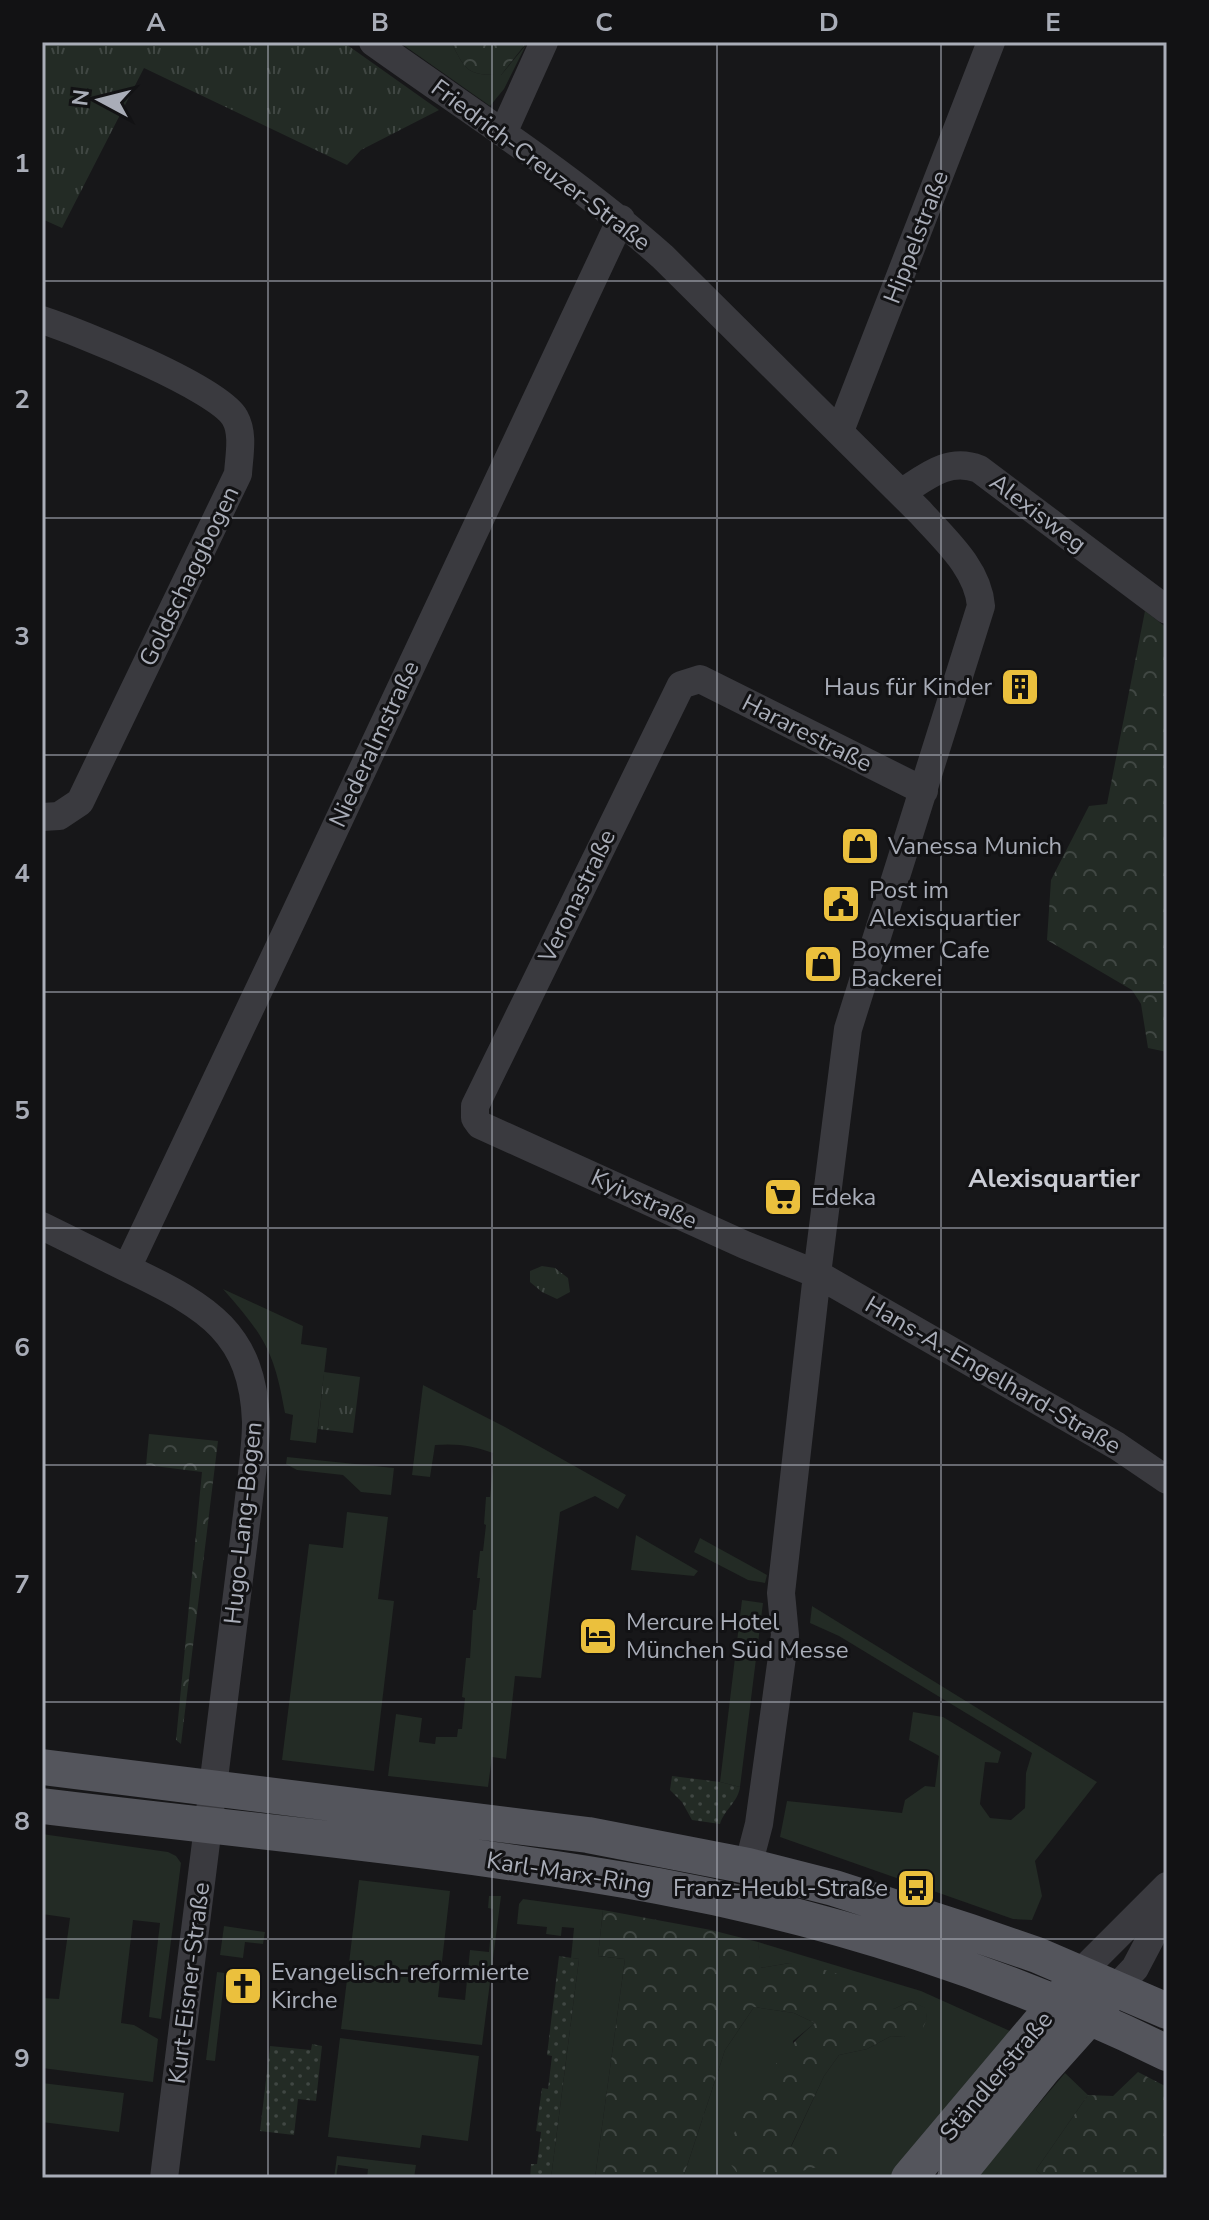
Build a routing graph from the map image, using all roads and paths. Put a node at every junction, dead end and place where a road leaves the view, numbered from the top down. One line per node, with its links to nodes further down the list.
1 (373, 42): 4 (street, Friedrich-Creuzer-Straße)
2 (544, 42): 4 (street)
3 (991, 42): 7 (street, Hippelstraße)
4 (503, 133): 5 (street, Friedrich-Creuzer-Straße)
5 (621, 219): 7 (street, Friedrich-Creuzer-Straße); 15 (street, Niederalmstraße)
6 (42, 320): 12 (street, Goldschaggbogen)
7 (840, 431): 8 (street)
8 (901, 493): 9 (street, Alexisweg); 11 (street)
9 (1167, 610)
10 (690, 680): 11 (street, Hararestraße); 13 (street, Veronastraße)
11 (924, 791): 16 (street)
12 (42, 817)
13 (475, 1118): 16 (street, Kyivstraße)
14 (42, 1226): 15 (street, Hugo-Lang-Bogen)
15 (127, 1268): 19 (street, Hugo-Lang-Bogen)
16 (817, 1274): 17 (street, Hans-A.-Engelhard-Straße); 22 (street)
17 (1167, 1480)
18 (42, 1767): 19 (main road, Karl-Marx-Ring)
19 (213, 1789): 21 (street, Kurt-Eisner-Straße); 22 (main road, Karl-Marx-Ring)
20 (42, 1806): 21 (main road, Karl-Marx-Ring)
21 (208, 1826): 27 (main road, Karl-Marx-Ring); 30 (street, Kurt-Eisner-Straße)
22 (748, 1866): 25 (main road, Karl-Marx-Ring)
23 (1167, 1886): 25 (street)
24 (1167, 1907): 26 (street)
25 (1080, 1973): 26 (main road, Karl-Marx-Ring); 27 (main road, Ständlerstraße)
26 (1116, 1988): 27 (main road, Ständlerstraße); 28 (main road, Karl-Marx-Ring)
27 (1073, 2011): 29 (main road, Karl-Marx-Ring); 31 (main road, Ständlerstraße); 32 (main road, Ständlerstraße)
28 (1167, 2011)
29 (1167, 2053)
30 (164, 2178)
31 (909, 2178)
32 (955, 2178)

